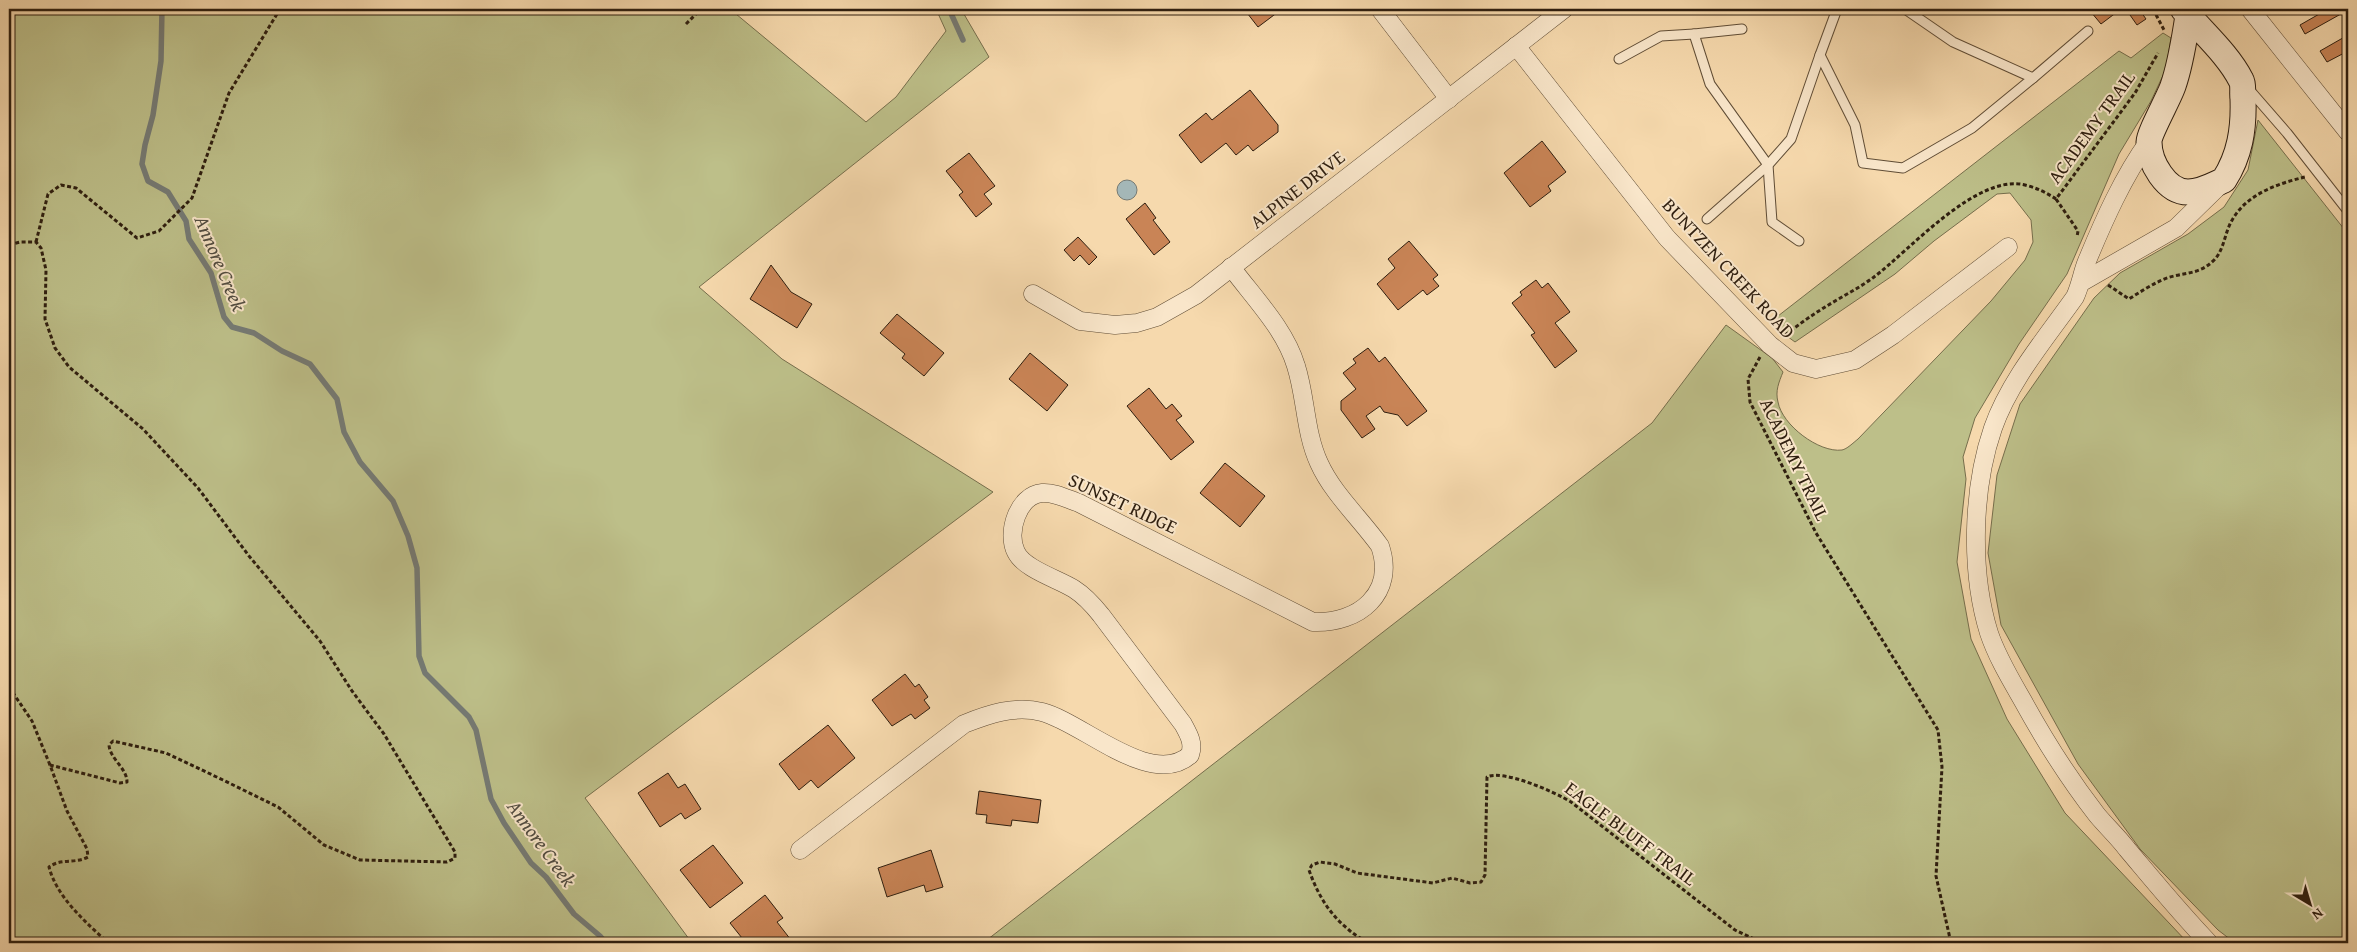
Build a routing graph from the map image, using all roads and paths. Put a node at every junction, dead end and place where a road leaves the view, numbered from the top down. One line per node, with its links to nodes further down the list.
1 (280, 9): 32 (path)
2 (701, 9): 10 (path)
3 (1380, 9): 21 (street)
4 (1564, 9): 15 (street, ALPINE DRIVE)
5 (1837, 9): 17 (lane)
6 (1904, 9): 19 (lane)
7 (2153, 9): 14 (path)
8 (2250, 9): 22 (street)
9 (2189, 11): 20 (street); 23 (street)
10 (686, 24)
11 (1742, 29): 13 (lane)
12 (2088, 31): 19 (lane)
13 (1694, 34): 18 (lane); 24 (lane)
14 (2164, 39)
15 (1516, 46): 21 (street, ALPINE DRIVE); 39 (street, BUNTZEN CREEK ROAD)
16 (2160, 48): 27 (path, ACADEMY TRAIL)
17 (1820, 55): 19 (lane); 24 (lane)
18 (1619, 59)
19 (2033, 78)
20 (2242, 82): 25 (lane); 26 (street)
21 (1449, 99): 35 (street, ALPINE DRIVE)
22 (2348, 132)
23 (2149, 141): 26 (street); 36 (street)
24 (1768, 165): 29 (lane); 31 (lane)
25 (2318, 174): 28 (lane); 37 (path)
26 (2224, 180): 36 (street)
27 (2056, 199): 30 (path); 39 (path, ACADEMY TRAIL)
28 (2348, 211)
29 (1707, 220)
30 (2077, 239)
31 (1799, 241)
32 (36, 242): 33 (path); 41 (path)
33 (9, 245)
34 (2008, 247): 39 (street, BUNTZEN CREEK ROAD)
35 (1231, 267): 38 (street, ALPINE DRIVE); 42 (street, SUNSET RIDGE)
36 (2082, 282): 47 (street)
37 (2104, 283)
38 (1033, 294)
39 (1770, 345): 46 (path, ACADEMY TRAIL)
40 (9, 687): 41 (path)
41 (50, 765): 43 (path)
42 (800, 850)
43 (108, 943)
44 (1367, 943): 45 (path, EAGLE BLUFF TRAIL)
45 (1771, 943)
46 (1950, 943)
47 (2210, 943)

